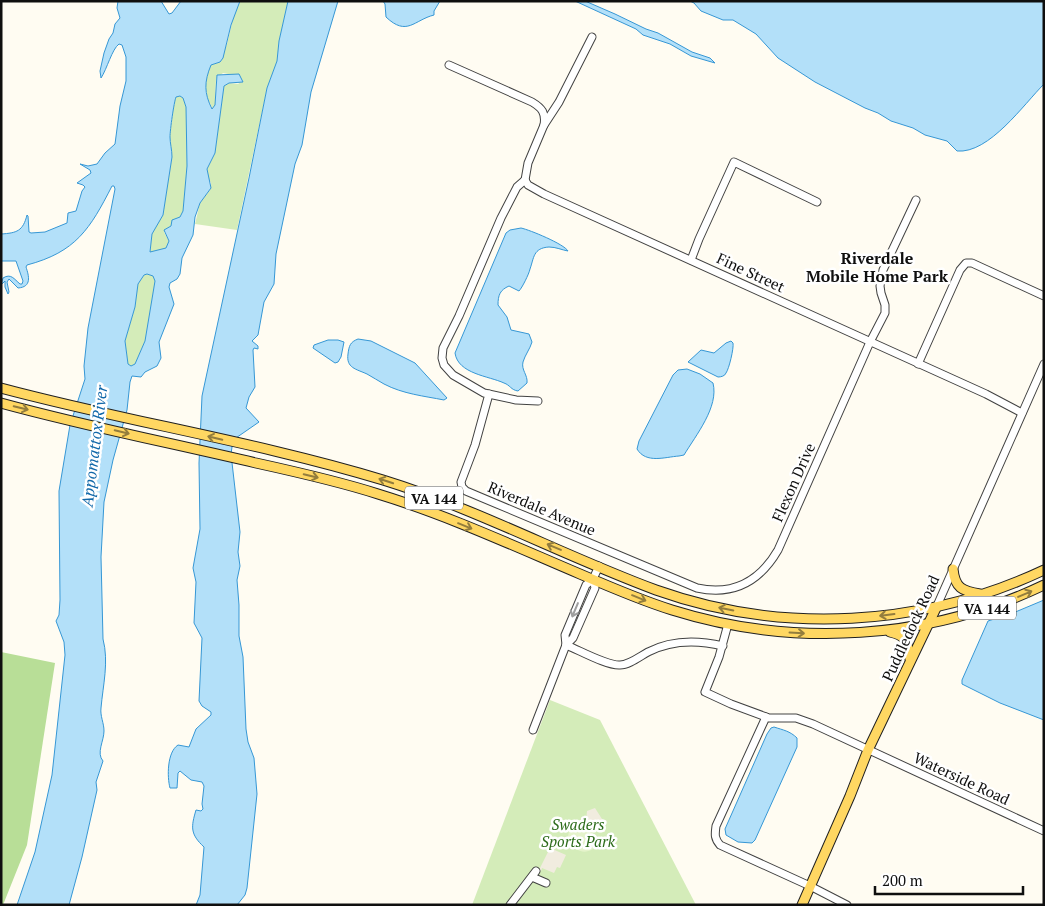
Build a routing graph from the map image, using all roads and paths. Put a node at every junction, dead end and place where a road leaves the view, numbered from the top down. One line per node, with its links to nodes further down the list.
1 (592, 37): 3 (street)
2 (449, 65): 3 (street)
3 (544, 126): 4 (street)
4 (525, 180): 7 (street, Fine Street); 13 (street)
5 (916, 200): 9 (street, Flexon Drive)
6 (816, 202): 7 (street)
7 (691, 260): 9 (street, Fine Street)
8 (1044, 296): 10 (street)
9 (870, 342): 10 (street, Fine Street); 22 (street, Flexon Drive)
10 (918, 364): 16 (street, Fine Street)
11 (1044, 364): 16 (street, Puddledock Road)
12 (1, 388): 17 (main road, VA 144, one-way to 12)
13 (489, 394): 14 (street); 22 (street, Riverdale Avenue)
14 (538, 401)
15 (1, 403): 20 (main road, VA 144, one-way to 20)
16 (1022, 413): 18 (street, Puddledock Road)
17 (599, 566): 20 (street); 24 (main road, VA 144, one-way to 17)
18 (953, 569): 23 (main road); 24 (street, Puddledock Road)
19 (1044, 570): 23 (main road, VA 144)
20 (593, 579): 25 (main road, VA 144, one-way to 25); 28 (street)
21 (1044, 585): 26 (main road, VA 144, one-way to 21)
22 (704, 589)
23 (982, 594): 24 (main road, VA 144)
24 (936, 608): 26 (main road, Puddledock Road)
25 (728, 624): 27 (main road, VA 144, one-way to 27); 29 (street)
26 (929, 624): 27 (main road, VA 144); 30 (main road, Puddledock Road)
27 (885, 630): 30 (main road)
28 (566, 645): 29 (street); 32 (street)
29 (723, 646): 31 (street, Waterside Road)
30 (910, 659): 33 (main road, Puddledock Road)
31 (766, 717): 33 (street, Waterside Road); 36 (street)
32 (533, 730)
33 (868, 750): 34 (street, Waterside Road); 36 (main road, Puddledock Road)
34 (1044, 831)
35 (546, 882): 37 (street)
36 (810, 886): 38 (main road, Puddledock Road); 39 (street)
37 (510, 905)
38 (802, 905)
39 (847, 905)

